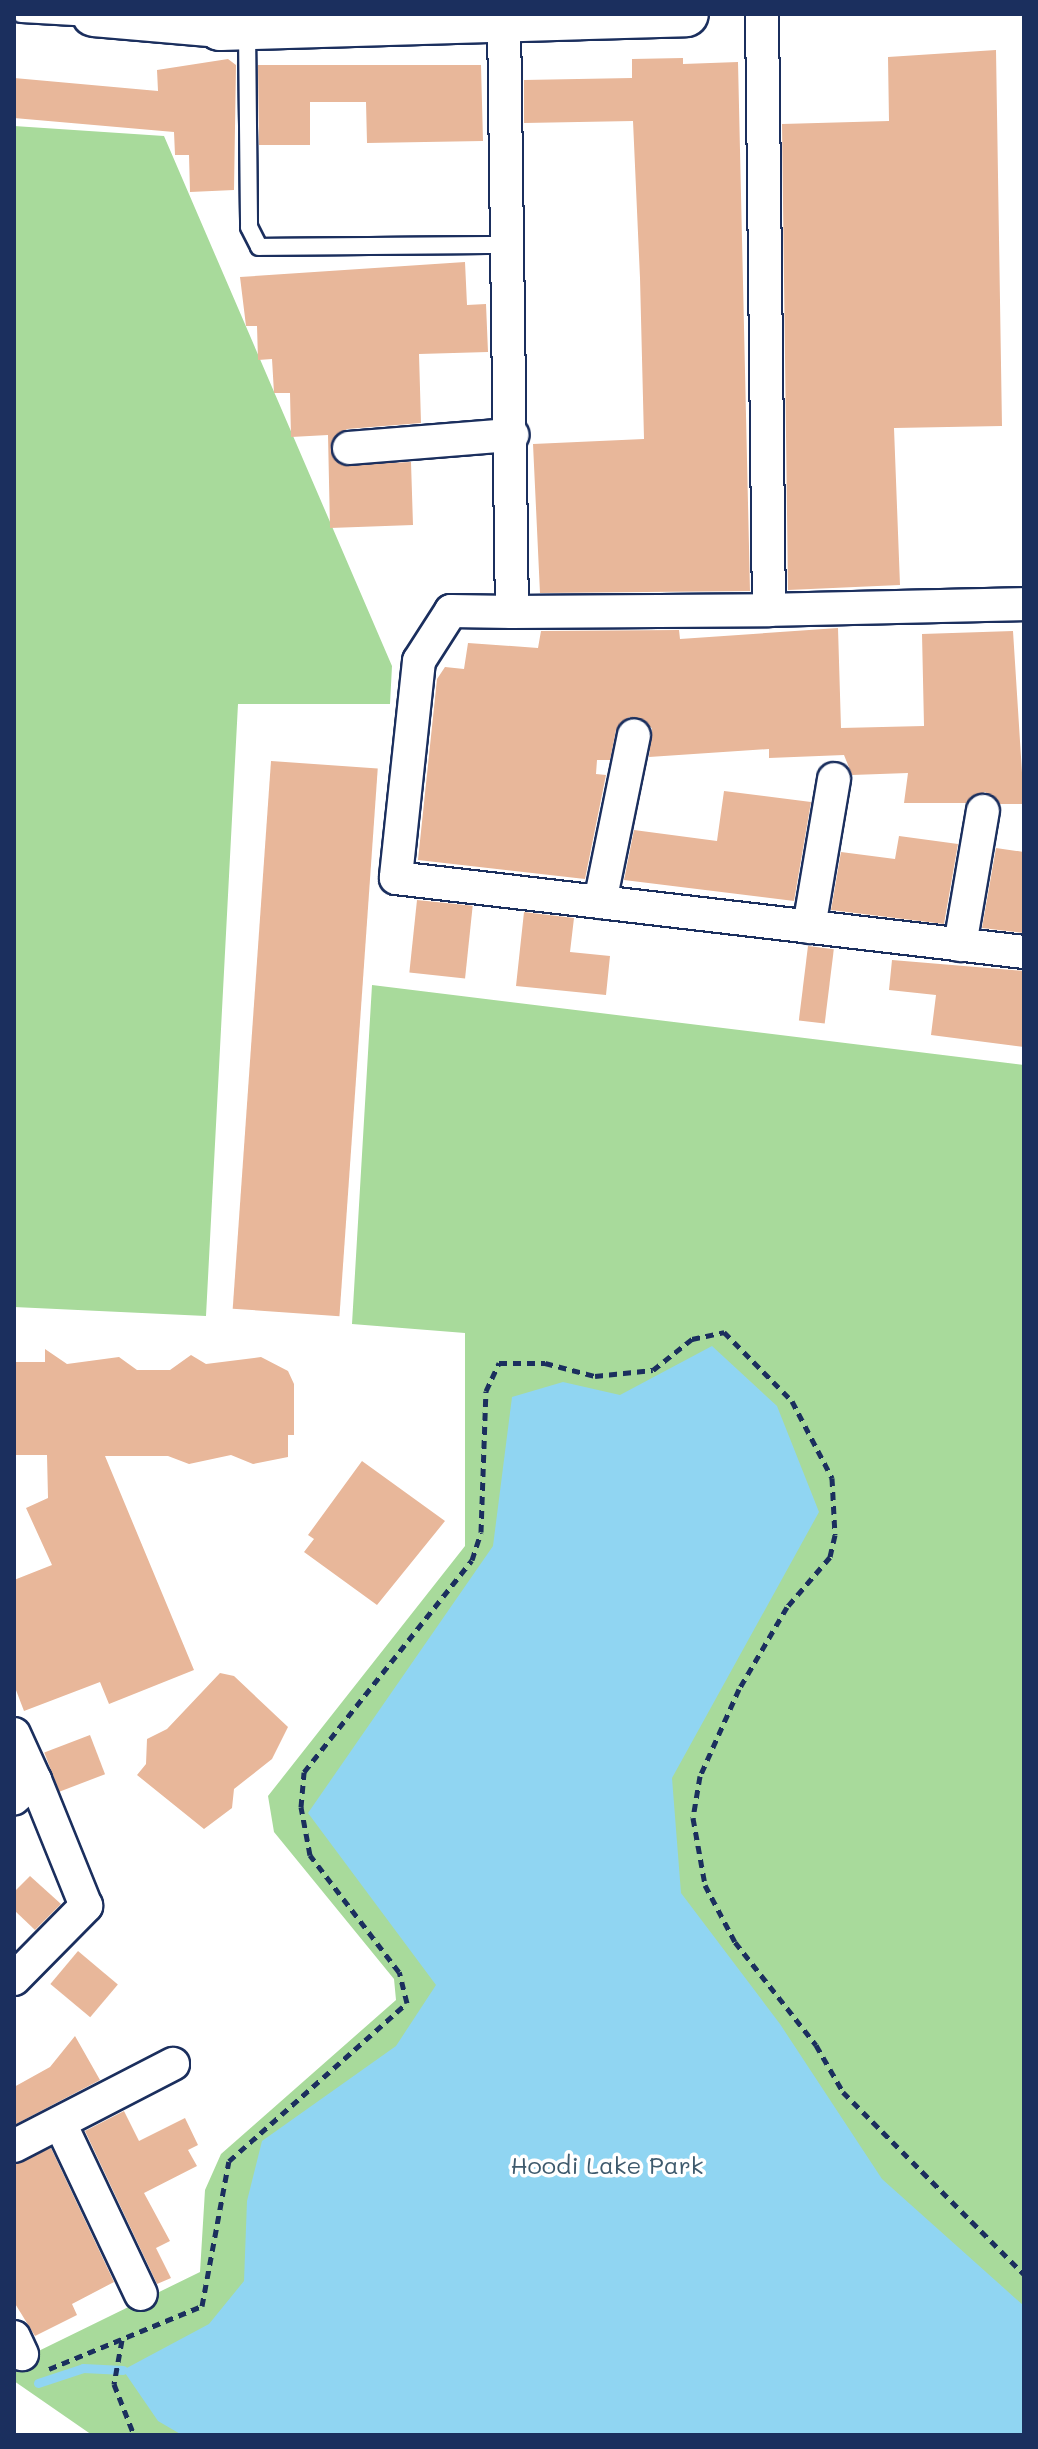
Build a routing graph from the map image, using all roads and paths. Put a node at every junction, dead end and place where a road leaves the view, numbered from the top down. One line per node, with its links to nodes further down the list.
1 (21, 14): 8 (lane)
2 (94, 14): 8 (street)
3 (686, 14): 5 (street)
4 (762, 14): 13 (street)
5 (563, 17): 7 (street)
6 (385, 19): 7 (street); 8 (street)
7 (504, 20): 9 (street)
8 (238, 22): 9 (lane)
9 (509, 245): 10 (street)
10 (512, 435): 11 (street); 14 (street)
11 (349, 448)
12 (1024, 604): 13 (street)
13 (769, 610): 14 (street)
14 (512, 612): 18 (street)
15 (634, 735): 18 (street)
16 (834, 779): 19 (street)
17 (983, 811): 20 (street)
18 (600, 902): 19 (street)
19 (809, 927): 20 (street)
20 (960, 945): 21 (street)
21 (1024, 952)
22 (14, 1734): 23 (street)
23 (24, 1789): 24 (street)
24 (14, 1979)
25 (173, 2064): 26 (street)
26 (60, 2123): 27 (street); 29 (street)
27 (14, 2146)
28 (1024, 2274): 30 (path)
29 (141, 2294)
30 (122, 2339): 31 (path); 32 (path)
31 (26, 2354)
32 (134, 2435)

